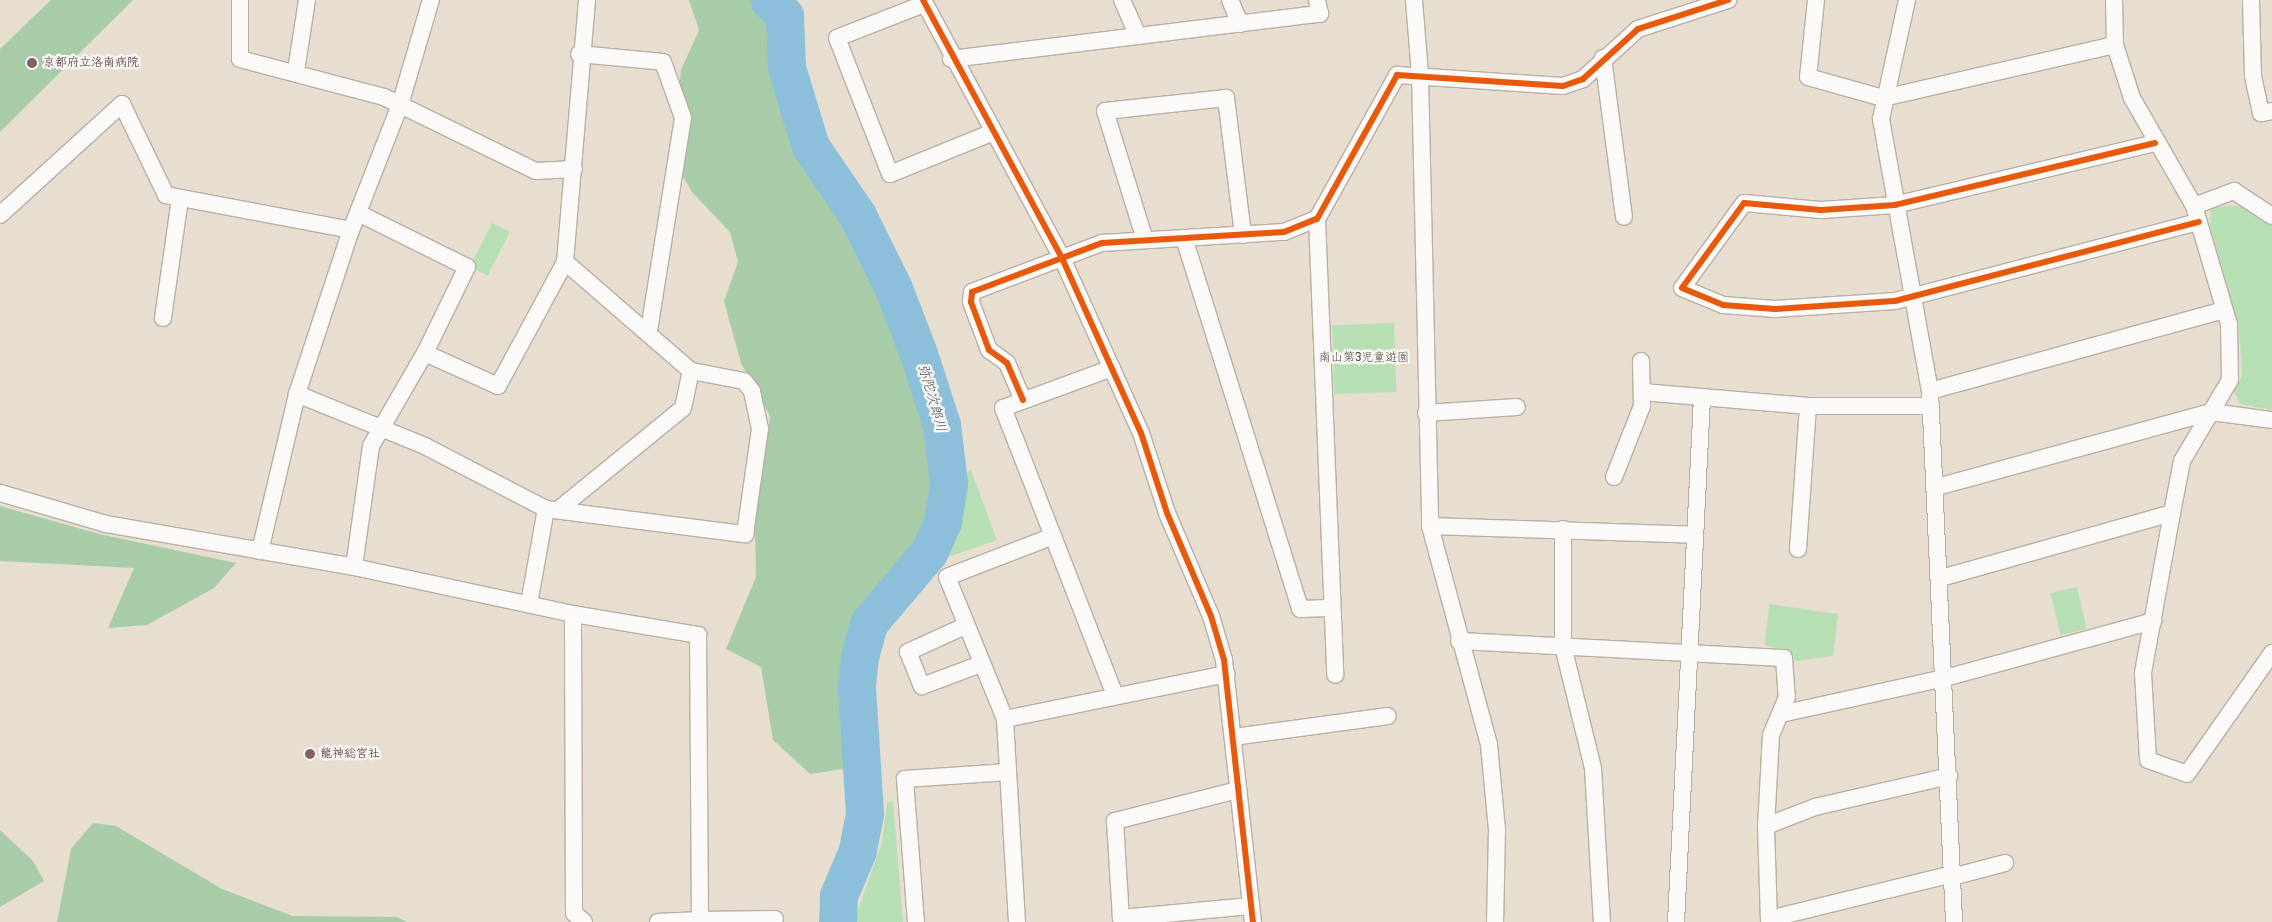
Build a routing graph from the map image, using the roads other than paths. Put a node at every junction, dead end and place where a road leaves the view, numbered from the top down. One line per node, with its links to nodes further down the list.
1 (240, 0): 21 (street)
2 (307, 0): 21 (street)
3 (431, 0): 24 (street)
4 (587, 0): 18 (street)
5 (1122, 0): 16 (street)
6 (1230, 0): 15 (street)
7 (1317, 0): 15 (street)
8 (1414, 0): 22 (street)
9 (1728, 0): 19 (street)
10 (1816, 0): 23 (street)
11 (1907, 0): 23 (street)
12 (2114, 0): 17 (street)
13 (2251, 0): 25 (street)
14 (923, 2): 20 (street); 26 (street)
15 (1240, 24): 16 (street)
16 (1138, 36): 20 (street)
17 (2115, 45): 23 (street); 27 (street)
18 (579, 54): 28 (street); 46 (street)
19 (1603, 58): 22 (street); 35 (street)
20 (951, 59): 26 (street)
21 (296, 71): 24 (street)
22 (1420, 75): 36 (street); 59 (street)
23 (1883, 98): 30 (street)
24 (400, 105): 28 (street); 31 (street)
25 (2272, 111)
26 (991, 133): 41 (street)
27 (2155, 143): 30 (street); 32 (street)
28 (574, 169): 42 (street)
29 (180, 198): 33 (street); 37 (street); 45 (street)
30 (1895, 205): 43 (street); 43 (street)
31 (360, 214): 37 (street); 47 (street)
32 (2196, 214): 34 (street); 43 (street); 44 (street)
33 (0, 215)
34 (2272, 216)
35 (1624, 217)
36 (1317, 219): 38 (street); 76 (street)
37 (351, 230): 52 (street)
38 (1244, 235): 39 (street); 40 (street)
39 (1184, 238): 40 (street); 76 (street)
40 (1146, 240): 41 (street)
41 (1061, 256): 49 (street); 55 (street)
42 (565, 262): 46 (street); 47 (street)
43 (1910, 296): 54 (street)
44 (2224, 310): 54 (street); 58 (street)
45 (163, 318)
46 (649, 331): 50 (street)
47 (425, 353): 61 (street)
48 (1641, 361): 51 (street)
49 (1112, 368): 55 (street); 85 (street)
50 (691, 371): 65 (street); 65 (street)
51 (1642, 392): 53 (street); 62 (street)
52 (297, 394): 61 (street); 72 (street)
53 (1702, 397): 56 (street); 69 (street)
54 (1930, 399): 56 (street); 63 (street)
55 (1022, 400): 70 (street)
56 (1808, 406): 71 (street)
57 (1517, 407): 59 (street)
58 (2211, 412): 60 (street); 63 (street); 66 (street)
59 (1426, 413): 67 (street)
60 (2272, 420)
61 (380, 428): 65 (street); 73 (street)
62 (1614, 477)
63 (1937, 487): 74 (street)
64 (0, 493): 72 (street)
65 (552, 510): 75 (street)
66 (2172, 513): 74 (street); 78 (street)
67 (1430, 526): 68 (street); 80 (street)
68 (1563, 529): 69 (street); 81 (street)
69 (1695, 535): 82 (street)
70 (1053, 536): 79 (street); 88 (street)
71 (1798, 549)
72 (260, 551): 73 (street)
73 (354, 567): 75 (street)
74 (1942, 578): 87 (street)
75 (529, 604): 77 (street)
76 (1329, 608): 86 (street)
77 (573, 614): 101 (street); 103 (street)
78 (2153, 621): 83 (street); 87 (street)
79 (965, 626): 84 (street); 84 (street)
80 (1459, 641): 81 (street); 107 (street)
81 (1563, 646): 82 (street); 108 (street)
82 (1689, 653): 89 (street); 109 (street)
83 (2272, 653)
84 (981, 664): 91 (street)
85 (1226, 674): 88 (street); 92 (street)
86 (1334, 675)
87 (1945, 678): 89 (street); 94 (street)
88 (1115, 696): 91 (street)
89 (1781, 714): 96 (street)
90 (1388, 716): 92 (street)
91 (1005, 720): 93 (street)
92 (1233, 737): 95 (street)
93 (1008, 772): 105 (street); 106 (street)
94 (1949, 776): 96 (street); 98 (street)
95 (1238, 790): 99 (street); 99 (street)
96 (1766, 826): 102 (street)
97 (2005, 863): 98 (street)
98 (1952, 875): 102 (street); 110 (street)
99 (1251, 914)
100 (775, 919): 101 (street)
101 (700, 920): 104 (street)
102 (1769, 920)
103 (584, 922)
104 (658, 922)
105 (916, 922)
106 (1017, 922)
107 (1495, 922)
108 (1602, 922)
109 (1676, 922)
110 (1954, 922)

